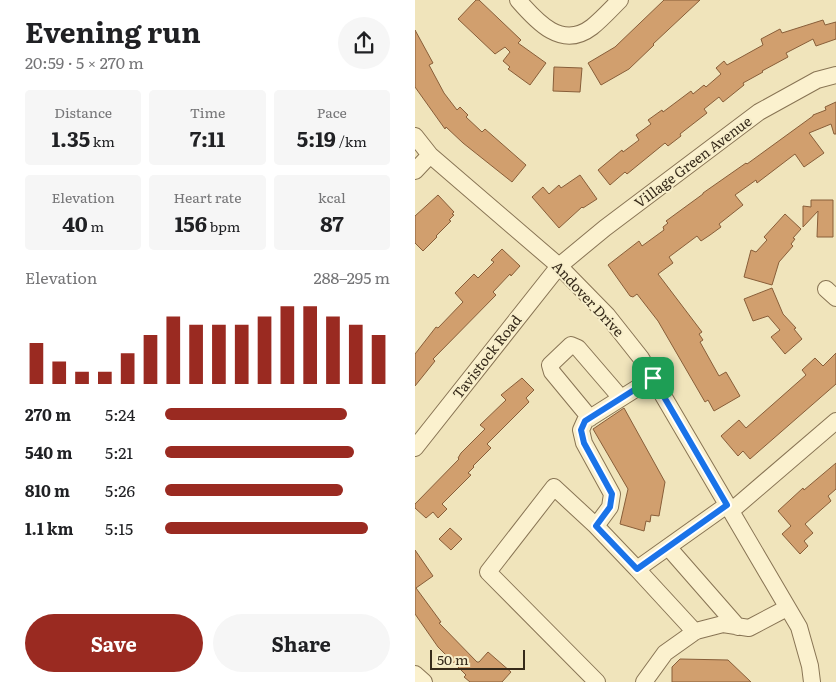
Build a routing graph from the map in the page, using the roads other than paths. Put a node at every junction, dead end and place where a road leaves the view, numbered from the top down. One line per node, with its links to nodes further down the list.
1 (518, 0): 2 (street)
2 (620, 0)
3 (836, 75): 7 (street, Village Green Avenue)
4 (415, 136): 5 (street, Andover Drive)
5 (430, 155): 6 (street); 7 (street, Andover Drive)
6 (415, 171)
7 (559, 266): 8 (street, Andover Drive); 12 (street, Tavistock Road)
8 (653, 378): 9 (street); 13 (street, Andover Drive)
9 (621, 398): 10 (street); 10 (street)
10 (590, 418): 14 (street)
11 (836, 421): 13 (street)
12 (415, 448)
13 (729, 508): 15 (street); 17 (street, Andover Drive)
14 (596, 526): 16 (street); 23 (street)
15 (668, 547): 16 (street); 18 (street)
16 (637, 569): 19 (street)
17 (787, 608): 18 (street); 26 (street, Andover Drive)
18 (738, 626): 19 (street)
19 (695, 632): 20 (street)
20 (656, 665): 24 (street); 25 (street)
21 (415, 674): 22 (street)
22 (424, 682)
23 (597, 682)
24 (644, 682)
25 (659, 682)
26 (812, 682)

